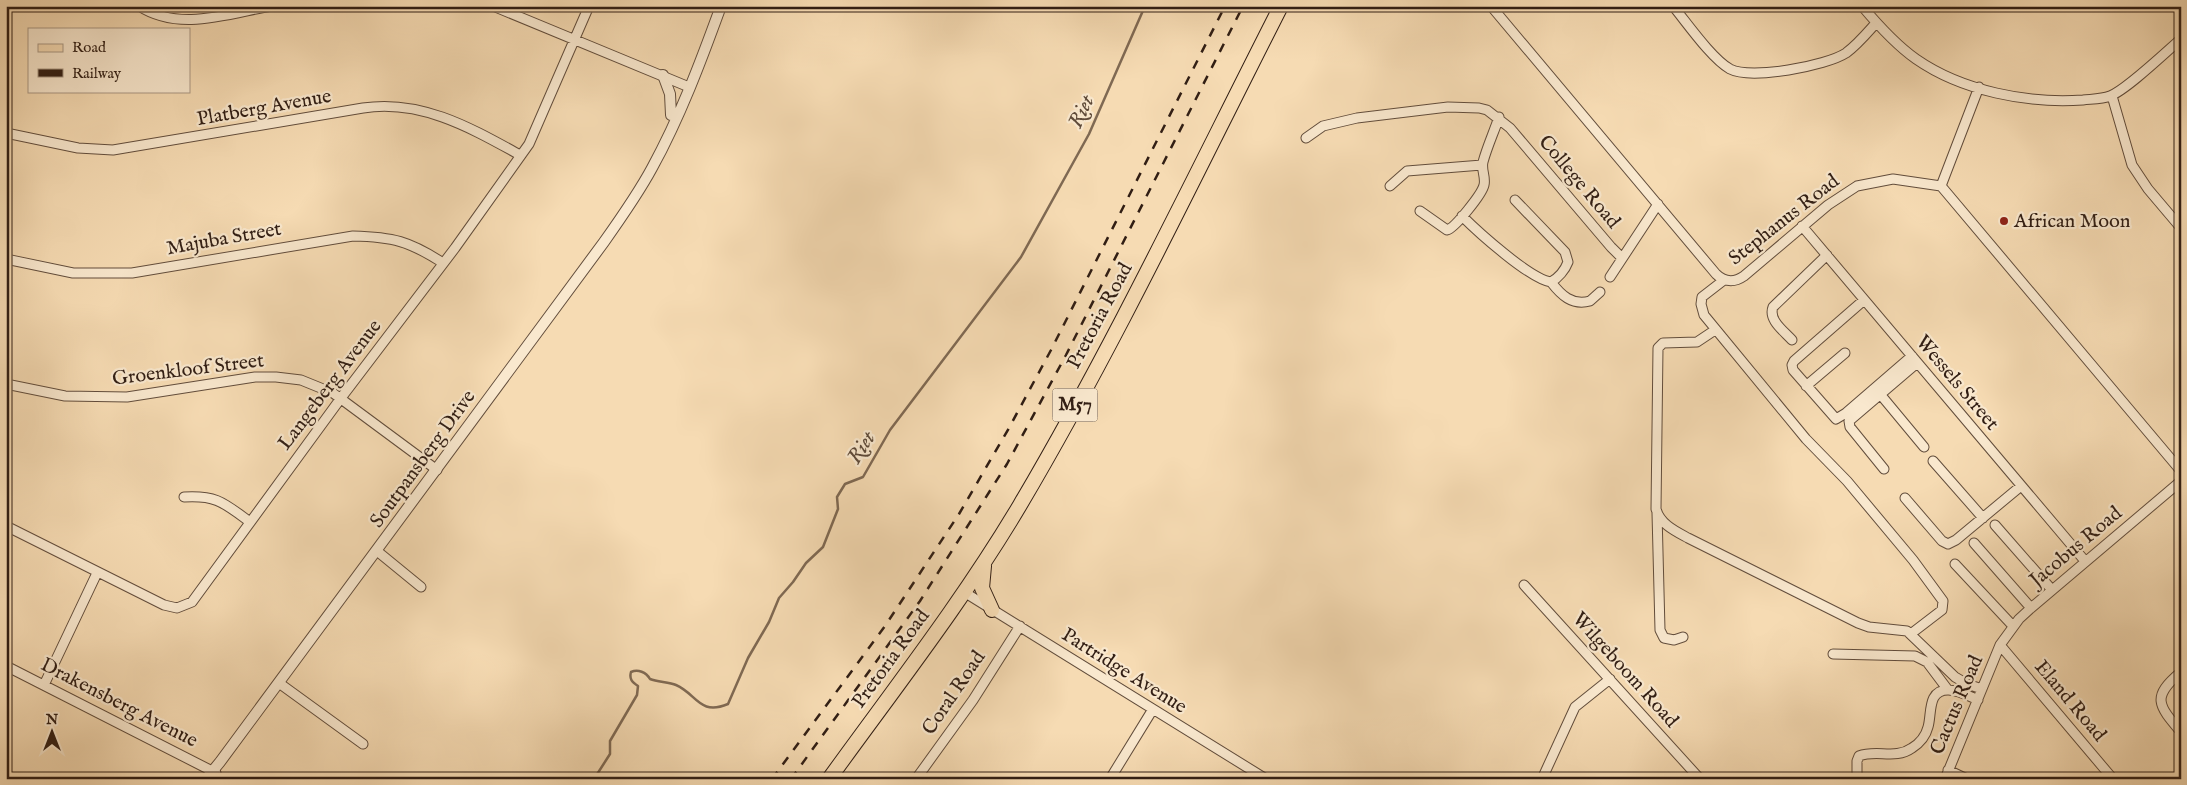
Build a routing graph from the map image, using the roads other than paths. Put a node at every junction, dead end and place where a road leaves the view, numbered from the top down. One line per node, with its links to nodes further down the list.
1 (139, 6): 2 (street)
2 (271, 6)
3 (493, 6): 12 (street)
4 (589, 6): 12 (street, Langeberg Avenue)
5 (714, 6): 15 (street, Soutpansberg Drive)
6 (721, 6): 15 (street, Soutpansberg Drive)
7 (1281, 6): 66 (main road, Pretoria Road / M57)
8 (1491, 6): 28 (street, Stephanus Road)
9 (1673, 6): 11 (street)
10 (1862, 6): 11 (street)
11 (1876, 23): 16 (street)
12 (575, 39): 14 (street); 22 (street, Langeberg Avenue)
13 (2181, 39): 17 (street)
14 (663, 75): 15 (street); 18 (street)
15 (686, 86): 18 (street, Soutpansberg Drive); 24 (street, Soutpansberg Drive)
16 (1978, 87): 17 (street); 26 (street)
17 (2112, 96): 32 (street)
18 (671, 115): 24 (street, Soutpansberg Drive)
19 (1499, 117): 21 (street); 23 (street); 34 (street, College Road)
20 (6, 133): 22 (street, Platberg Avenue)
21 (1306, 138)
22 (520, 155): 36 (street, Langeberg Avenue)
23 (1482, 165): 25 (street); 30 (street)
24 (648, 173): 53 (street, Soutpansberg Drive)
25 (1390, 186)
26 (1941, 186): 31 (street, Stephanus Road); 54 (street)
27 (1515, 200): 39 (street)
28 (1658, 204): 34 (street, College Road); 38 (street, Stephanus Road)
29 (1420, 212): 30 (street)
30 (1462, 216): 39 (street)
31 (1802, 226): 33 (street, Wessels Street); 38 (street, Stephanus Road)
32 (2181, 228)
33 (1827, 255): 41 (street, Wessels Street); 43 (street)
34 (1622, 258): 37 (street, College Road)
35 (6, 259): 36 (street, Majuba Street)
36 (443, 263): 49 (street, Langeberg Avenue)
37 (1610, 277)
38 (1724, 280): 42 (street)
39 (1551, 282): 40 (street)
40 (1600, 292)
41 (1864, 300): 45 (street, Wessels Street); 47 (street)
42 (1715, 330): 59 (street); 78 (street)
43 (1792, 340)
44 (1845, 353): 47 (street)
45 (1914, 359): 47 (street); 48 (street); 56 (street, Wessels Street)
46 (6, 384): 49 (street, Groenkloof Street)
47 (1806, 386)
48 (1880, 394): 50 (street); 52 (street)
49 (341, 398): 53 (street, Groenkloof Street); 61 (street, Langeberg Avenue)
50 (1924, 447)
51 (1933, 461): 60 (street)
52 (1884, 469)
53 (437, 470): 65 (street, Soutpansberg Drive)
54 (2181, 472)
55 (2181, 482): 67 (street, Jacobus Road)
56 (2021, 486): 60 (street); 67 (street, Wessels Street)
57 (184, 496): 61 (street)
58 (1905, 498): 60 (street)
59 (1657, 512): 78 (street); 79 (street)
60 (1983, 518)
61 (250, 522): 69 (street, Langeberg Avenue)
62 (1996, 525): 72 (street)
63 (6, 526): 69 (street, Langeberg Avenue)
64 (1974, 544): 74 (street)
65 (377, 551): 71 (street); 85 (street, Soutpansberg Drive)
66 (986, 558): 73 (main road, Pretoria Road / M57); 75 (main road)
67 (2085, 561): 72 (street, Jacobus Road)
68 (1955, 564): 77 (street)
69 (97, 573): 86 (street)
70 (1524, 585): 84 (street, Wilgeboom Road)
71 (422, 587)
72 (2052, 590): 74 (street, Jacobus Road)
73 (964, 592): 75 (street, Partridge Avenue); 96 (main road, Pretoria Road / M57)
74 (2031, 608): 77 (street, Jacobus Road)
75 (992, 610): 76 (street, Partridge Avenue)
76 (1020, 626): 90 (street, Partridge Avenue); 97 (street, Coral Road)
77 (2013, 626): 80 (street, Jacobus Road)
78 (1912, 633): 87 (street)
79 (1683, 637)
80 (2000, 645): 87 (street, Cactus Road); 104 (street, Eland Road)
81 (1833, 654): 88 (street)
82 (6, 666): 86 (street, Drakensberg Avenue)
83 (2181, 672): 91 (street)
84 (1610, 679): 100 (street); 101 (street, Wilgeboom Road)
85 (280, 683): 92 (street); 93 (street, Soutpansberg Drive)
86 (44, 685): 93 (street, Drakensberg Avenue)
87 (1982, 689): 89 (street, Cactus Road)
88 (1948, 690): 89 (street); 102 (street)
89 (1978, 700): 94 (street, Cactus Road)
90 (1153, 709): 98 (street); 99 (street, Partridge Avenue)
91 (2181, 732)
92 (363, 744)
93 (213, 774): 95 (street, Soutpansberg Drive)
94 (1947, 775): 103 (street)
95 (206, 779)
96 (829, 779)
97 (916, 779)
98 (1110, 779)
99 (1266, 779)
100 (1542, 779)
101 (1700, 779)
102 (1856, 779)
103 (1967, 779)
104 (2114, 779)

